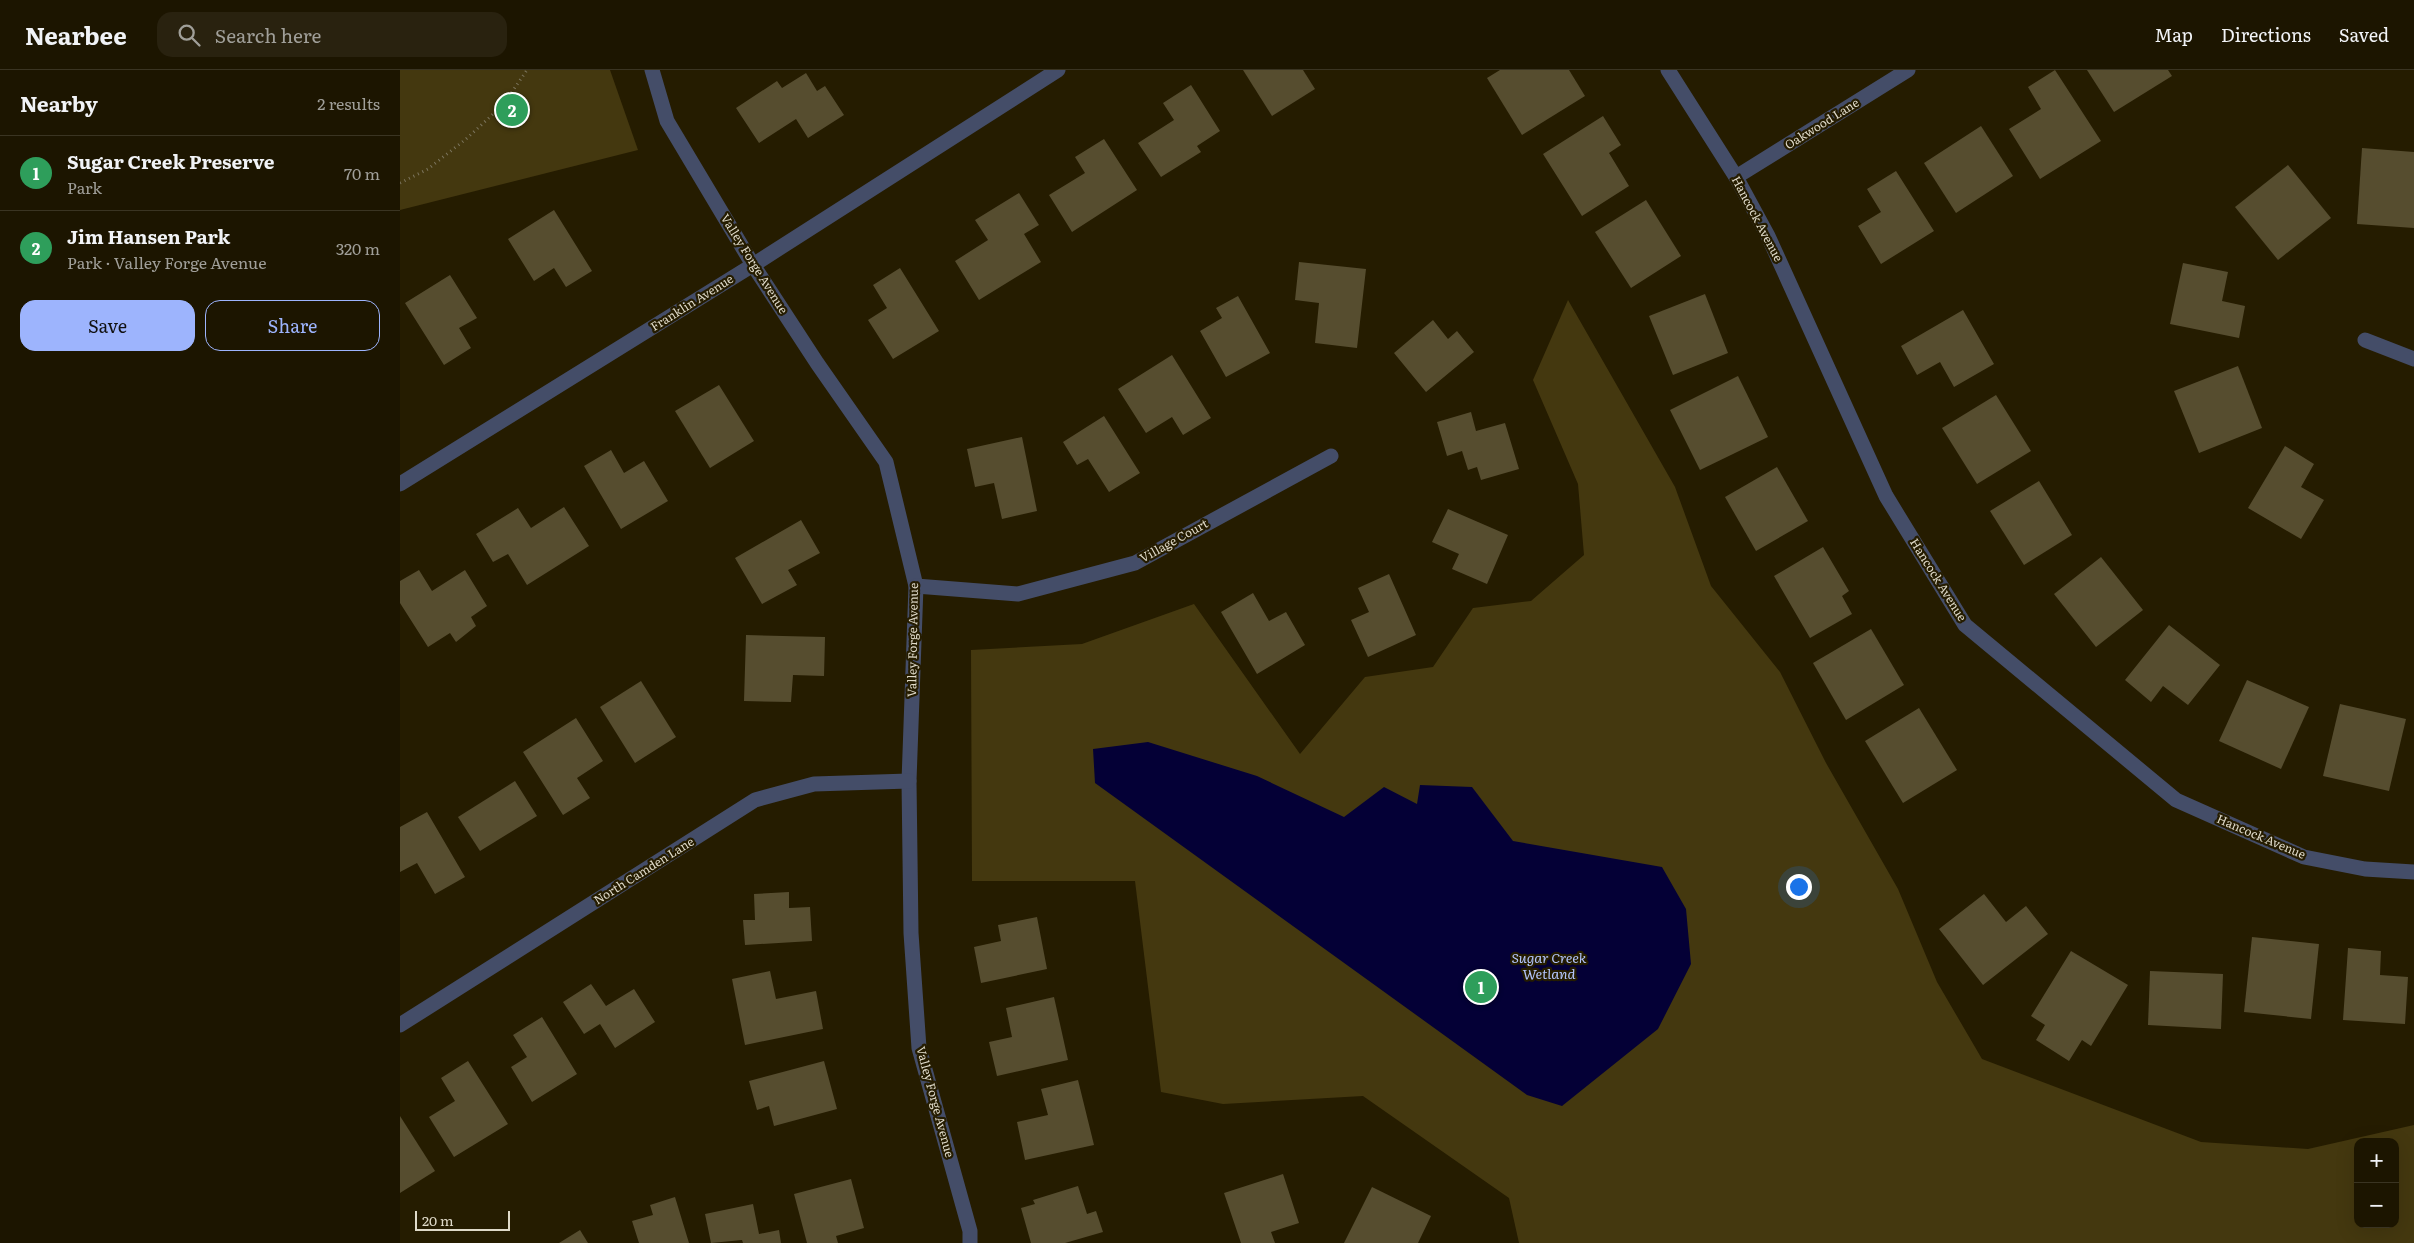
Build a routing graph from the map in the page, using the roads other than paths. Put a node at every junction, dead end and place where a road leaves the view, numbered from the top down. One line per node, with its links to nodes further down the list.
1 (652, 70): 6 (street, Valley Forge Avenue)
2 (1058, 70): 6 (street, Franklin Avenue)
3 (1668, 70): 5 (street, Hancock Avenue)
4 (1908, 70): 5 (street, Oakwood Lane)
5 (1736, 178): 13 (street, Hancock Avenue)
6 (753, 265): 10 (street, Franklin Avenue); 11 (street, Valley Forge Avenue)
7 (2366, 340): 8 (street)
8 (2414, 359)
9 (1331, 456): 11 (street, Village Court)
10 (400, 484)
11 (916, 586): 12 (street, Valley Forge Avenue)
12 (909, 782): 14 (street, North Camden Lane); 15 (street, Valley Forge Avenue)
13 (2414, 872)
14 (400, 1025)
15 (970, 1243)

